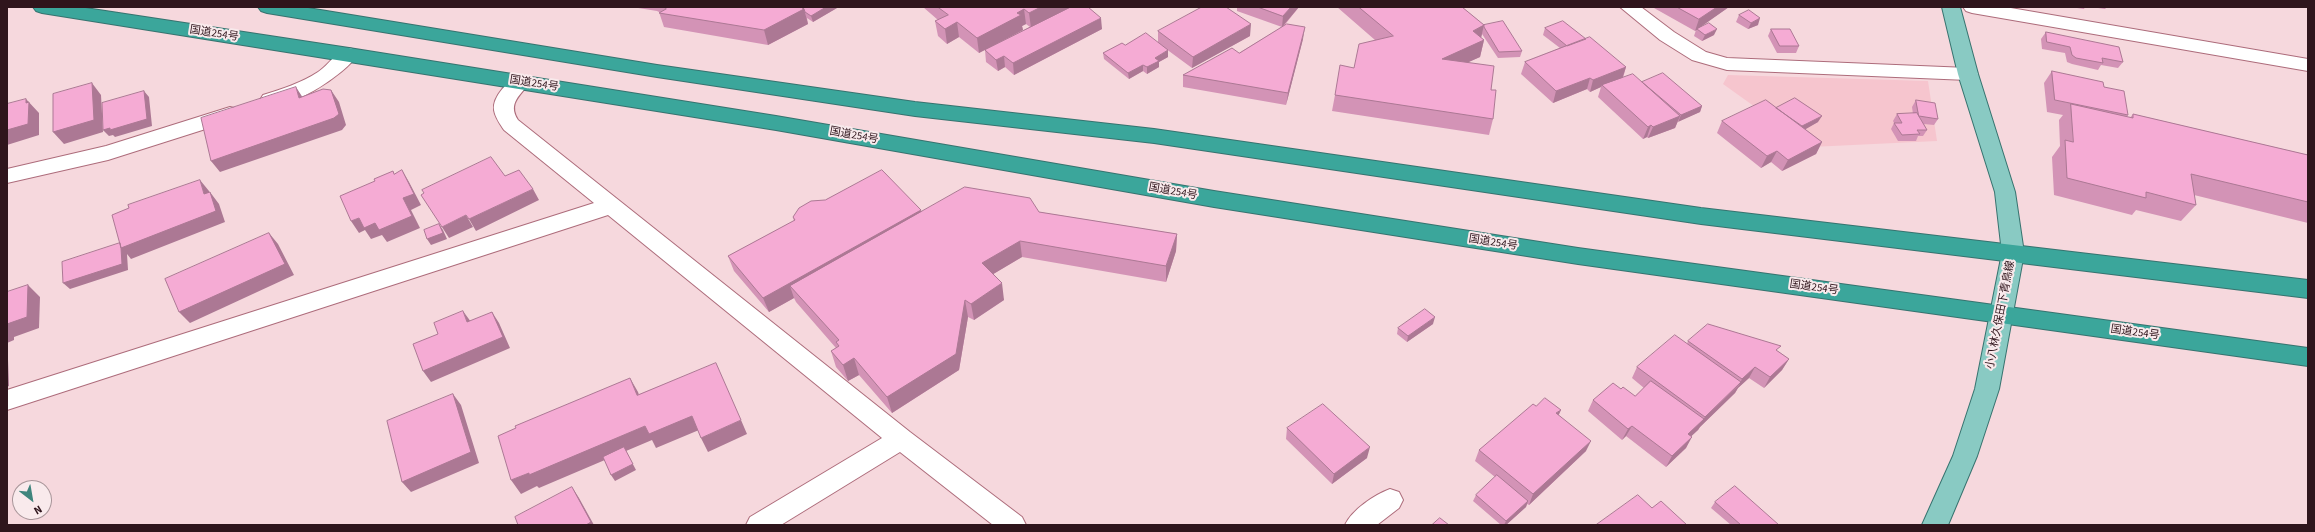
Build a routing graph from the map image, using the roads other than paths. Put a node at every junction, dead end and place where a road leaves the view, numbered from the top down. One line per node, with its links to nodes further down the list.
1 (42, 7): 7 (highway, 国道254号)
2 (267, 7): 6 (highway)
3 (1630, 7): 9 (street)
4 (1951, 7): 9 (main road, 小八林久保田下青鳥線)
5 (1972, 7): 8 (street)
6 (305, 11): 13 (highway)
7 (349, 54): 10 (highway, 国道254号); 11 (street)
8 (2308, 65)
9 (1968, 74): 13 (main road, 小八林久保田下青鳥線)
10 (520, 82): 12 (street); 15 (highway, 国道254号)
11 (7, 176)
12 (610, 206): 17 (street); 18 (street)
13 (2013, 253): 14 (highway); 15 (main road, 小八林久保田下青鳥線)
14 (2308, 289)
15 (2003, 314): 16 (highway, 国道254号); 23 (main road, 小八林久保田下青鳥線)
16 (2308, 357)
17 (7, 400)
18 (901, 439): 20 (street); 21 (street)
19 (1390, 500): 22 (street)
20 (759, 525)
21 (1012, 525)
22 (1358, 525)
23 (1935, 525)

